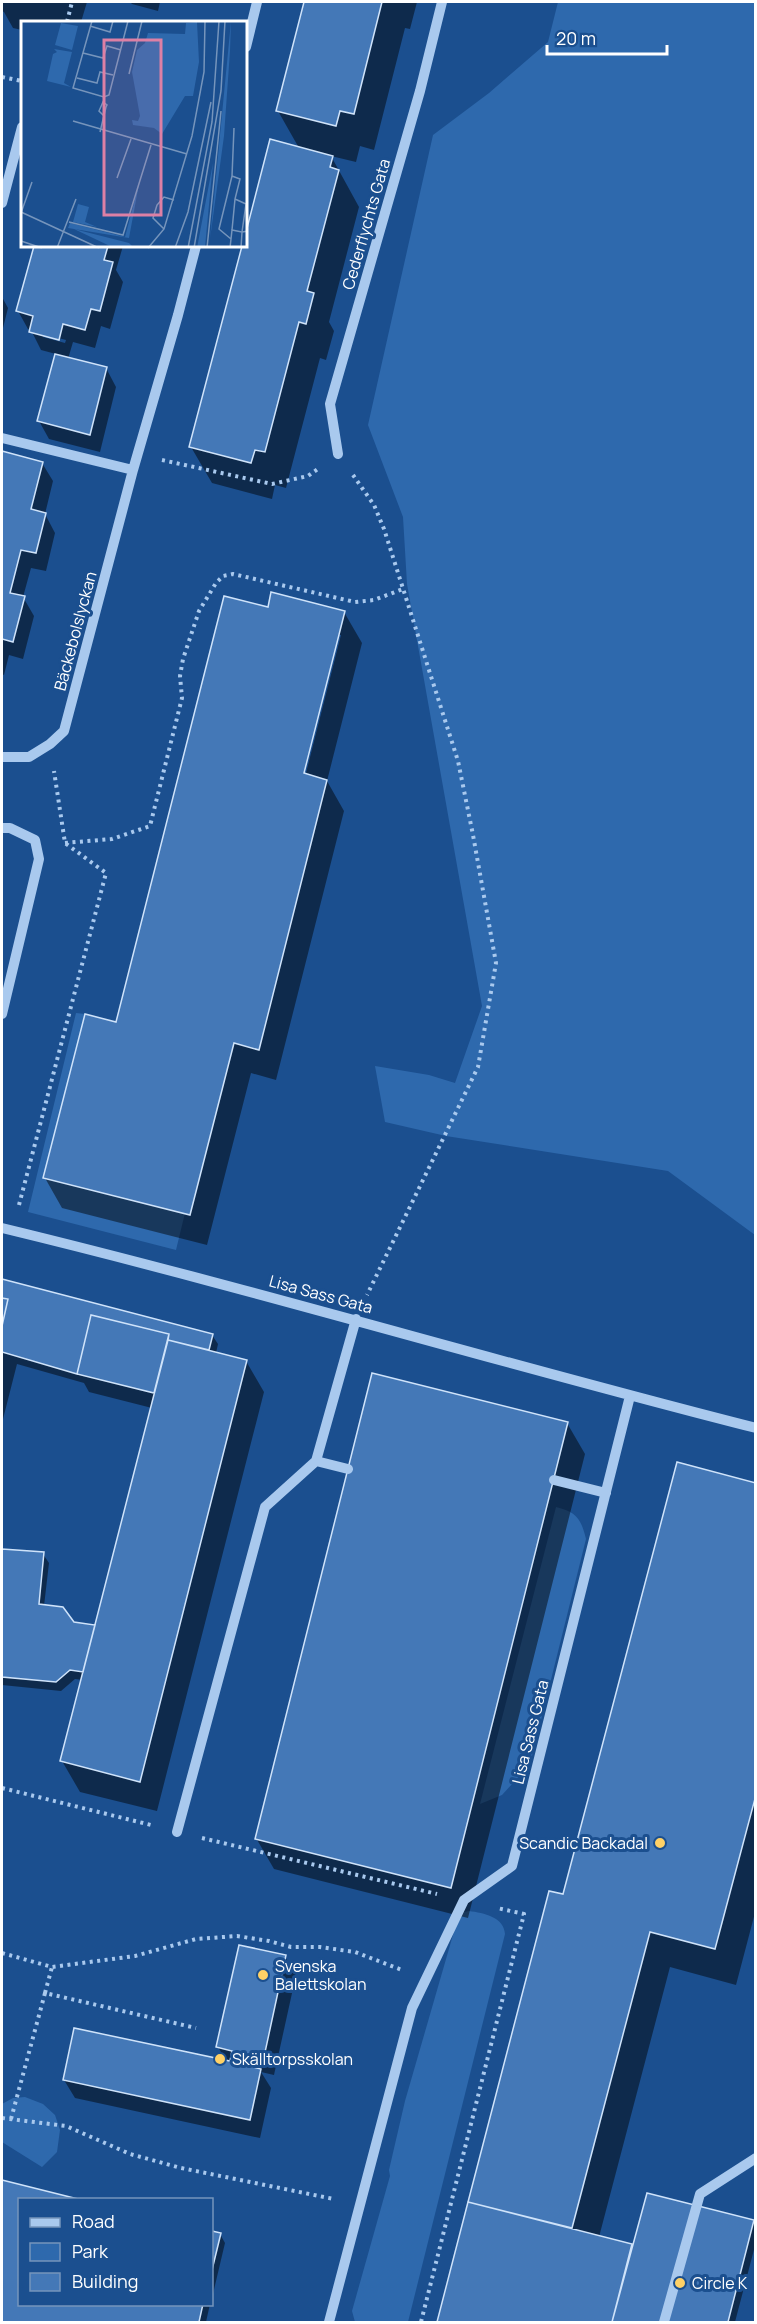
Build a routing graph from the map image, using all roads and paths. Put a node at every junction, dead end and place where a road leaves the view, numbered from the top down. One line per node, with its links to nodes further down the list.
1 (72, 2): 4 (path)
2 (257, 2): 5 (street)
3 (442, 2): 13 (street, Cederflychts Gata)
4 (67, 21)
5 (248, 39)
6 (2, 77): 7 (path)
7 (21, 81)
8 (21, 131): 9 (street)
9 (2, 203)
10 (195, 248): 12 (street, Bäckebolslyckan)
11 (2, 438): 14 (street)
12 (137, 454): 13 (path); 14 (street, Bäckebolslyckan)
13 (338, 454): 15 (path)
14 (133, 470): 16 (street, Bäckebolslyckan)
15 (403, 589): 19 (path); 22 (path)
16 (50, 744): 17 (street, Bäckebolslyckan); 19 (path)
17 (2, 757)
18 (2, 828): 20 (street)
19 (65, 843): 21 (path)
20 (2, 1012)
21 (7, 1229): 23 (street, Lisa Sass Gata)
22 (369, 1290)
23 (357, 1319): 24 (street, Lisa Sass Gata); 26 (street)
24 (630, 1396): 25 (street, Lisa Sass Gata); 29 (street, Lisa Sass Gata)
25 (756, 1428)
26 (316, 1461): 27 (street); 31 (street)
27 (348, 1469)
28 (554, 1480): 29 (street)
29 (606, 1493): 32 (street, Lisa Sass Gata)
30 (2, 1788): 31 (path)
31 (177, 1832): 32 (path)
32 (464, 1900): 35 (street); 43 (path)
33 (2, 1953): 34 (path)
34 (52, 1967): 35 (path); 36 (path)
35 (425, 1981): 41 (street)
36 (45, 1993): 37 (path); 39 (path)
37 (196, 2028)
38 (2, 2118): 39 (path)
39 (11, 2119): 41 (path)
40 (756, 2158): 44 (street)
41 (360, 2204): 42 (street)
42 (329, 2322)
43 (421, 2322)
44 (664, 2322)

